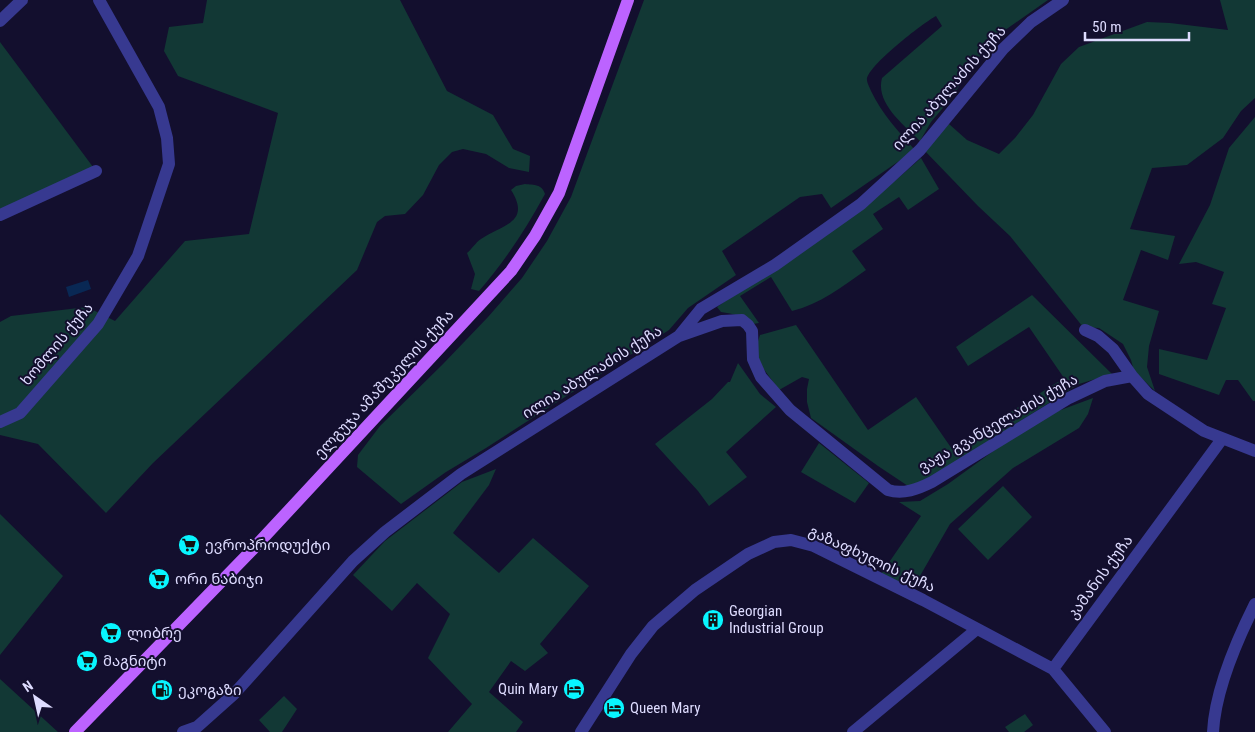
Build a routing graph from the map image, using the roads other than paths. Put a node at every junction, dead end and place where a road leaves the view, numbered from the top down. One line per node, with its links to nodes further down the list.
1 (22, 0): 5 (street)
2 (99, 0): 11 (street, ხომლის ქუჩა)
3 (628, 0): 17 (main road, ელგუჯა ამაშუკელის ქუჩა)
4 (1063, 0): 9 (street, ილია აბულაძის ქუჩა)
5 (0, 21)
6 (96, 170): 7 (street)
7 (0, 215)
8 (1085, 330): 10 (street)
9 (679, 336): 10 (street, ვაჟა გვანცელაძის ქუჩა); 18 (street, ილია აბულაძის ქუჩა)
10 (1132, 376): 12 (street)
11 (0, 422)
12 (1222, 439): 13 (street); 16 (street, კამანის ქუჩა)
13 (1255, 451)
14 (1255, 604): 22 (street)
15 (977, 629): 16 (street, გაზაფხულის ქუჩა); 19 (street, გაზაფხულის ქუჩა); 20 (street)
16 (1053, 669): 21 (street)
17 (76, 732)
18 (183, 732)
19 (581, 732)
20 (853, 732)
21 (1105, 732)
22 (1213, 732)

